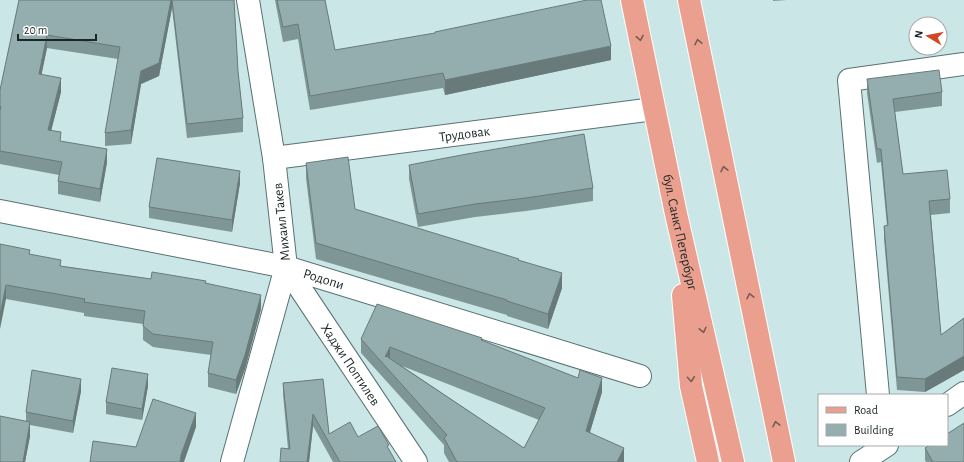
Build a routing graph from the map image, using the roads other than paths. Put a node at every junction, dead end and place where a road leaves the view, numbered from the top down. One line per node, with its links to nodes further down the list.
1 (248, 0): 6 (street, Михаил Такев)
2 (632, 0): 5 (main road, бул. Санкт Петербург, one-way to 5)
3 (690, 0): 19 (main road, one-way to 3)
4 (964, 64): 12 (street)
5 (654, 109): 6 (street, Трудовак); 8 (main road, бул. Санкт Петербург)
6 (274, 158): 9 (street, Михаил Такев)
7 (0, 211): 9 (street, Родопи)
8 (676, 214): 17 (main road, one-way to 17); 18 (main road, бул. Санкт Петербург, one-way to 18)
9 (286, 267): 10 (street, Родопи); 15 (street, Михаил Такев); 16 (street, Хаджи Поптилев)
10 (640, 376)
11 (964, 393): 13 (street)
12 (878, 394)
13 (948, 403)
14 (884, 446): 20 (street)
15 (232, 462)
16 (416, 462)
17 (708, 462)
18 (734, 462)
19 (784, 462)
20 (861, 462)

